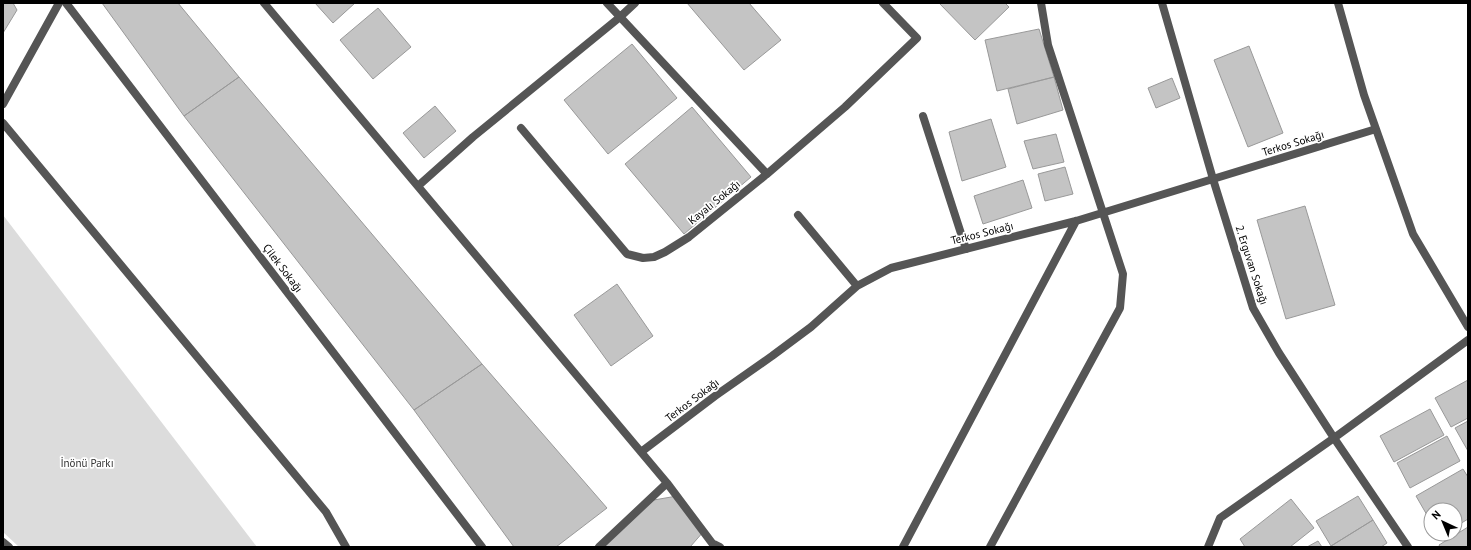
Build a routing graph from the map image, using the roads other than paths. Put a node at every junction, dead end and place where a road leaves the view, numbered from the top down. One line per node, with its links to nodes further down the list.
1 (59, 3): 11 (street)
2 (66, 3): 33 (street, Çilek Sokağı)
3 (264, 3): 18 (street)
4 (607, 3): 10 (street)
5 (635, 3): 10 (street)
6 (883, 3): 16 (street, Kayalı Sokağı)
7 (1041, 3): 19 (street)
8 (1162, 3): 17 (street, 2. Erguvan Sokağı)
9 (1338, 3): 15 (street)
10 (620, 17): 16 (street); 18 (street)
11 (3, 104)
12 (923, 116): 22 (street)
13 (3, 123): 32 (street)
14 (521, 128): 16 (street, Kayalı Sokağı)
15 (1376, 129): 17 (street, Terkos Sokağı); 24 (street)
16 (767, 174)
17 (1213, 179): 19 (street, Terkos Sokağı); 26 (street, 2. Erguvan Sokağı)
18 (418, 186): 27 (street)
19 (1104, 213): 21 (street, Terkos Sokağı); 37 (street)
20 (798, 215): 23 (street)
21 (1076, 221): 22 (street, Terkos Sokağı); 36 (street)
22 (966, 249): 23 (street, Terkos Sokağı)
23 (857, 286): 27 (street, Terkos Sokağı)
24 (1468, 327)
25 (1468, 340): 26 (street)
26 (1334, 438): 38 (street); 39 (street, 2. Erguvan Sokağı)
27 (642, 452): 28 (street)
28 (667, 483): 30 (street); 34 (street)
29 (3, 542): 31 (street)
30 (710, 545): 35 (street)
31 (9, 547)
32 (346, 547)
33 (482, 547)
34 (599, 547)
35 (720, 547)
36 (903, 547)
37 (990, 547)
38 (1208, 547)
39 (1408, 547)

